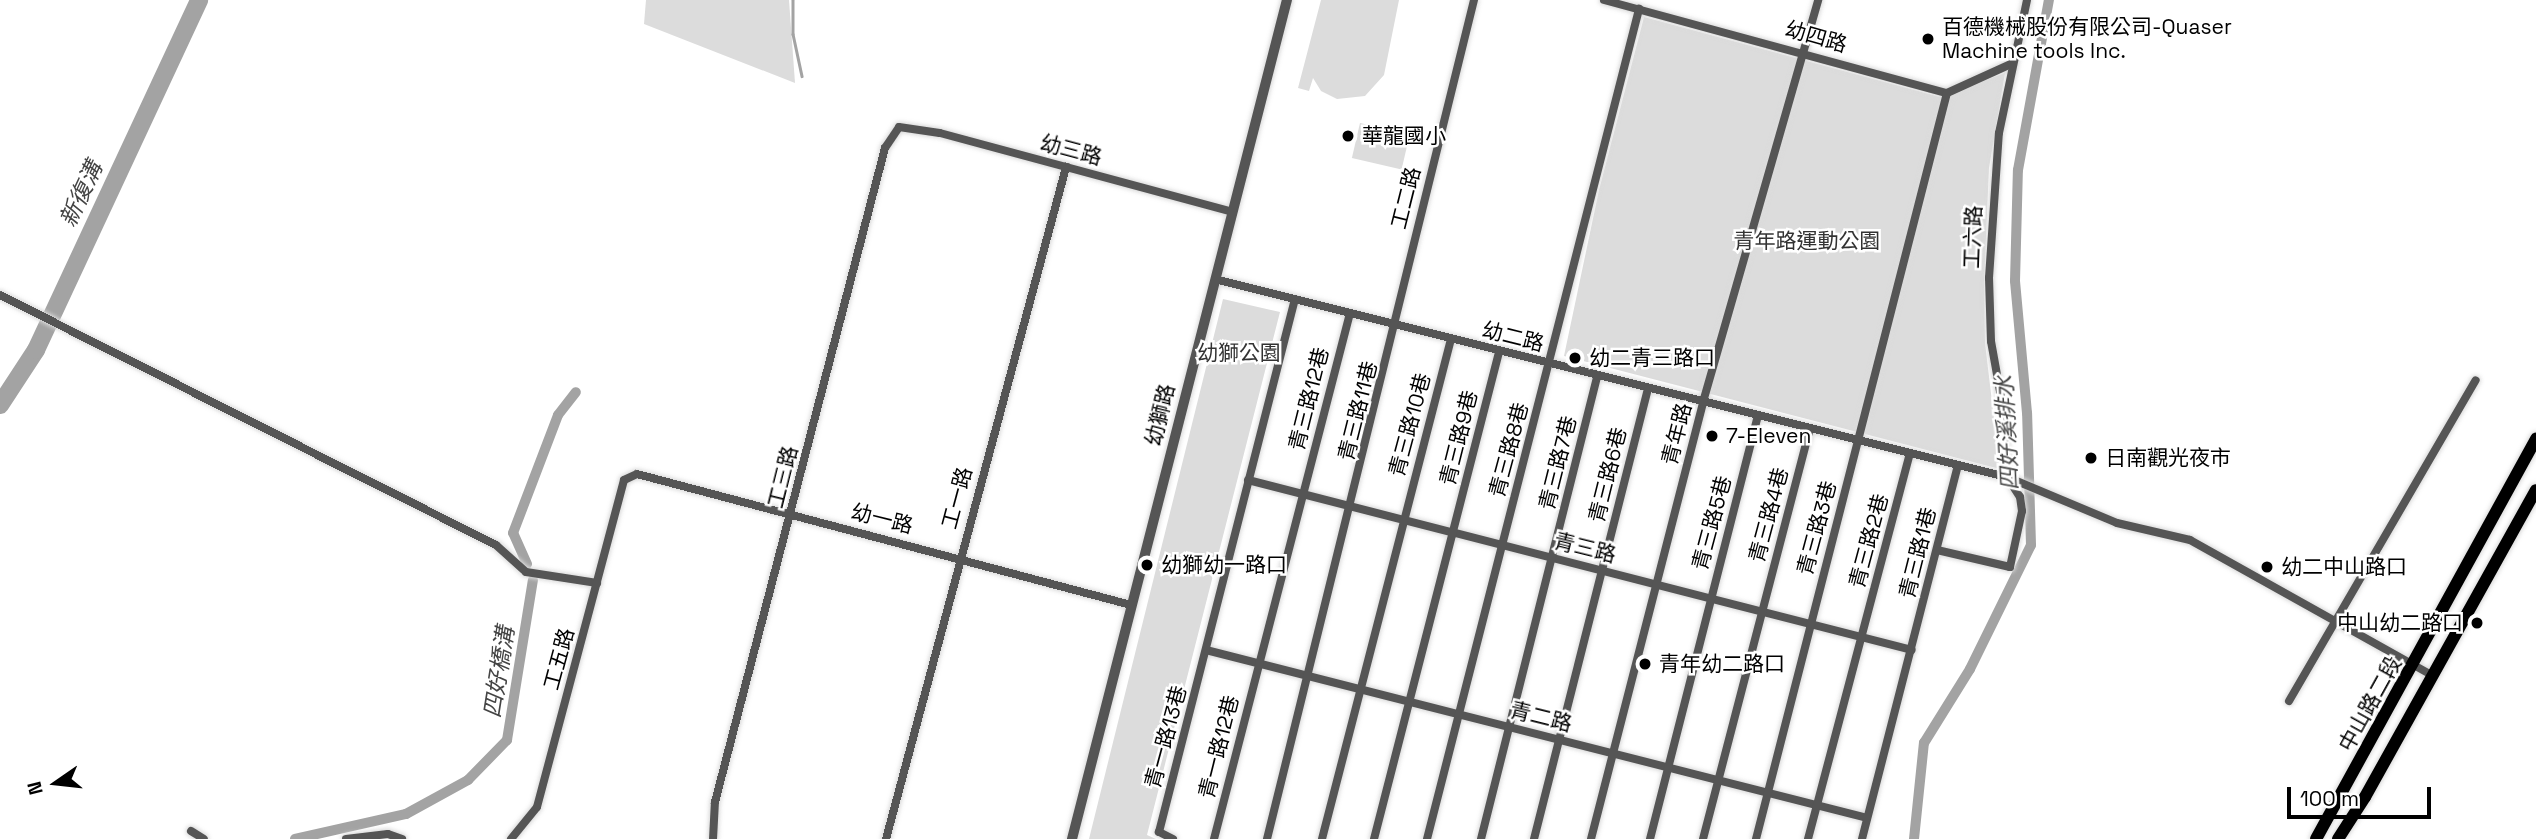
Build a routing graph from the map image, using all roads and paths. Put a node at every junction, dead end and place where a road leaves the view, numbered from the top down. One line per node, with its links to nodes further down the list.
1 (1287, 0): 12 (street, 幼獅路)
2 (1474, 0): 17 (street, 工二路)
3 (1604, 0): 6 (street, 幼四路)
4 (1818, 0): 7 (street, 青年路)
5 (2027, 0): 8 (street, 工六路)
6 (1639, 9): 7 (street, 幼四路); 20 (street, 青三路8巷)
7 (1801, 50): 9 (street, 幼四路); 24 (street, 青年路)
8 (2013, 62): 9 (street); 31 (street, 工六路)
9 (1947, 93): 28 (street, 青三路3巷)
10 (899, 127): 11 (street, 幼三路); 37 (street, 工三路)
11 (1066, 167): 12 (street, 幼三路); 42 (street, 工一路)
12 (1233, 212): 13 (street, 幼獅路)
13 (1214, 279): 15 (street, 幼二路); 48 (street, 幼獅路)
14 (0, 295): 45 (street)
15 (1295, 299): 16 (street, 幼二路); 33 (street, 青一路13巷)
16 (1350, 313): 17 (street, 幼二路); 35 (street, 青三路12巷)
17 (1393, 324): 18 (street, 幼二路); 36 (street, 青三路11巷)
18 (1451, 339): 19 (street, 幼二路); 38 (street, 青三路10巷)
19 (1499, 352): 20 (street, 幼二路); 39 (street, 青三路9巷)
20 (1550, 365): 21 (street, 幼二路); 40 (street, 青三路8巷)
21 (1597, 376): 23 (street, 幼二路); 43 (street, 青三路7巷)
22 (2476, 380): 50 (street)
23 (1648, 389): 24 (street, 幼二路); 44 (street, 青三路6巷)
24 (1703, 402): 25 (street, 幼二路); 46 (street, 青年路)
25 (1758, 416): 26 (street, 幼二路); 47 (street, 青三路5巷)
26 (1810, 429): 28 (street, 幼二路); 49 (street, 青三路4巷)
27 (2536, 438): 56 (main road, 中山路二段)
28 (1859, 441): 29 (street, 幼二路); 51 (street, 青三路3巷)
29 (1910, 453): 30 (street, 幼二路); 52 (street, 青三路2巷)
30 (1958, 465): 31 (street, 幼二路); 41 (street, 青三路1巷)
31 (2007, 477): 41 (street); 50 (street, 幼二路)
32 (624, 480): 37 (street, 幼一路); 45 (street, 工五路)
33 (1248, 480): 35 (street, 青三路); 53 (street, 青一路13巷)
34 (2536, 490): 58 (main road, 中山路二段)
35 (1303, 494): 36 (street, 青三路); 55 (street, 青三路12巷)
36 (1352, 507): 38 (street, 青三路); 57 (street, 青三路11巷)
37 (792, 514): 42 (street, 幼一路); 76 (street, 工三路)
38 (1402, 520): 39 (street, 青三路); 59 (street, 青三路10巷)
39 (1454, 533): 40 (street, 青三路); 60 (street, 青三路9巷)
40 (1502, 545): 43 (street, 青三路); 62 (street, 青三路8巷)
41 (1937, 550): 54 (street, 青三路1巷)
42 (959, 556): 48 (street, 幼一路); 77 (street, 工一路)
43 (1552, 558): 44 (street, 青三路); 63 (street, 青三路7巷)
44 (1603, 570): 46 (street, 青三路); 64 (street, 青三路6巷)
45 (597, 583): 75 (street, 工五路)
46 (1657, 583): 47 (street, 青三路); 65 (street, 青年路)
47 (1711, 598): 49 (street, 青三路); 66 (street, 青三路5巷)
48 (1131, 605): 78 (street, 幼獅路)
49 (1761, 611): 51 (street, 青三路); 67 (street, 青三路4巷)
50 (2336, 621): 56 (street, 幼二路); 61 (street)
51 (1810, 623): 52 (street, 青三路); 68 (street, 青三路3巷)
52 (1862, 637): 54 (street, 青三路); 69 (street, 青三路2巷)
53 (1206, 650): 55 (street, 青二路); 79 (street, 青一路13巷)
54 (1912, 650): 70 (street, 青三路1巷)
55 (1258, 663): 57 (street, 青二路); 80 (street, 青一路12巷)
56 (2414, 666): 58 (street, 幼二路); 93 (main road, 中山路二段)
57 (1308, 676): 59 (street, 青二路); 81 (street, 青三路11巷)
58 (2433, 676): 94 (main road, 中山路二段)
59 (1360, 688): 60 (street, 青二路); 82 (street, 青三路10巷)
60 (1408, 700): 62 (street, 青二路); 83 (street, 青三路9巷)
61 (2289, 701)
62 (1459, 714): 63 (street, 青二路); 84 (street, 青三路8巷)
63 (1509, 727): 64 (street, 青二路); 85 (street, 青三路7巷)
64 (1558, 740): 65 (street, 青二路); 86 (street, 青三路6巷)
65 (1613, 753): 66 (street, 青二路); 87 (street, 青年路)
66 (1668, 767): 67 (street, 青二路); 88 (street, 青三路5巷)
67 (1718, 780): 68 (street, 青二路); 89 (street, 青三路4巷)
68 (1767, 792): 69 (street, 青二路); 90 (street, 青三路3巷)
69 (1817, 805): 70 (street, 青二路); 91 (street, 青三路2巷)
70 (1867, 818): 92 (street, 青三路1巷)
71 (191, 831): 72 (street)
72 (204, 839)
73 (346, 839): 74 (street)
74 (402, 839)
75 (510, 839)
76 (713, 839)
77 (886, 839)
78 (1072, 839)
79 (1173, 839)
80 (1214, 839)
81 (1267, 839)
82 (1322, 839)
83 (1374, 839)
84 (1427, 839)
85 (1481, 839)
86 (1534, 839)
87 (1591, 839)
88 (1650, 839)
89 (1703, 839)
90 (1756, 839)
91 (1808, 839)
92 (1862, 839)
93 (2316, 839)
94 (2337, 839)

